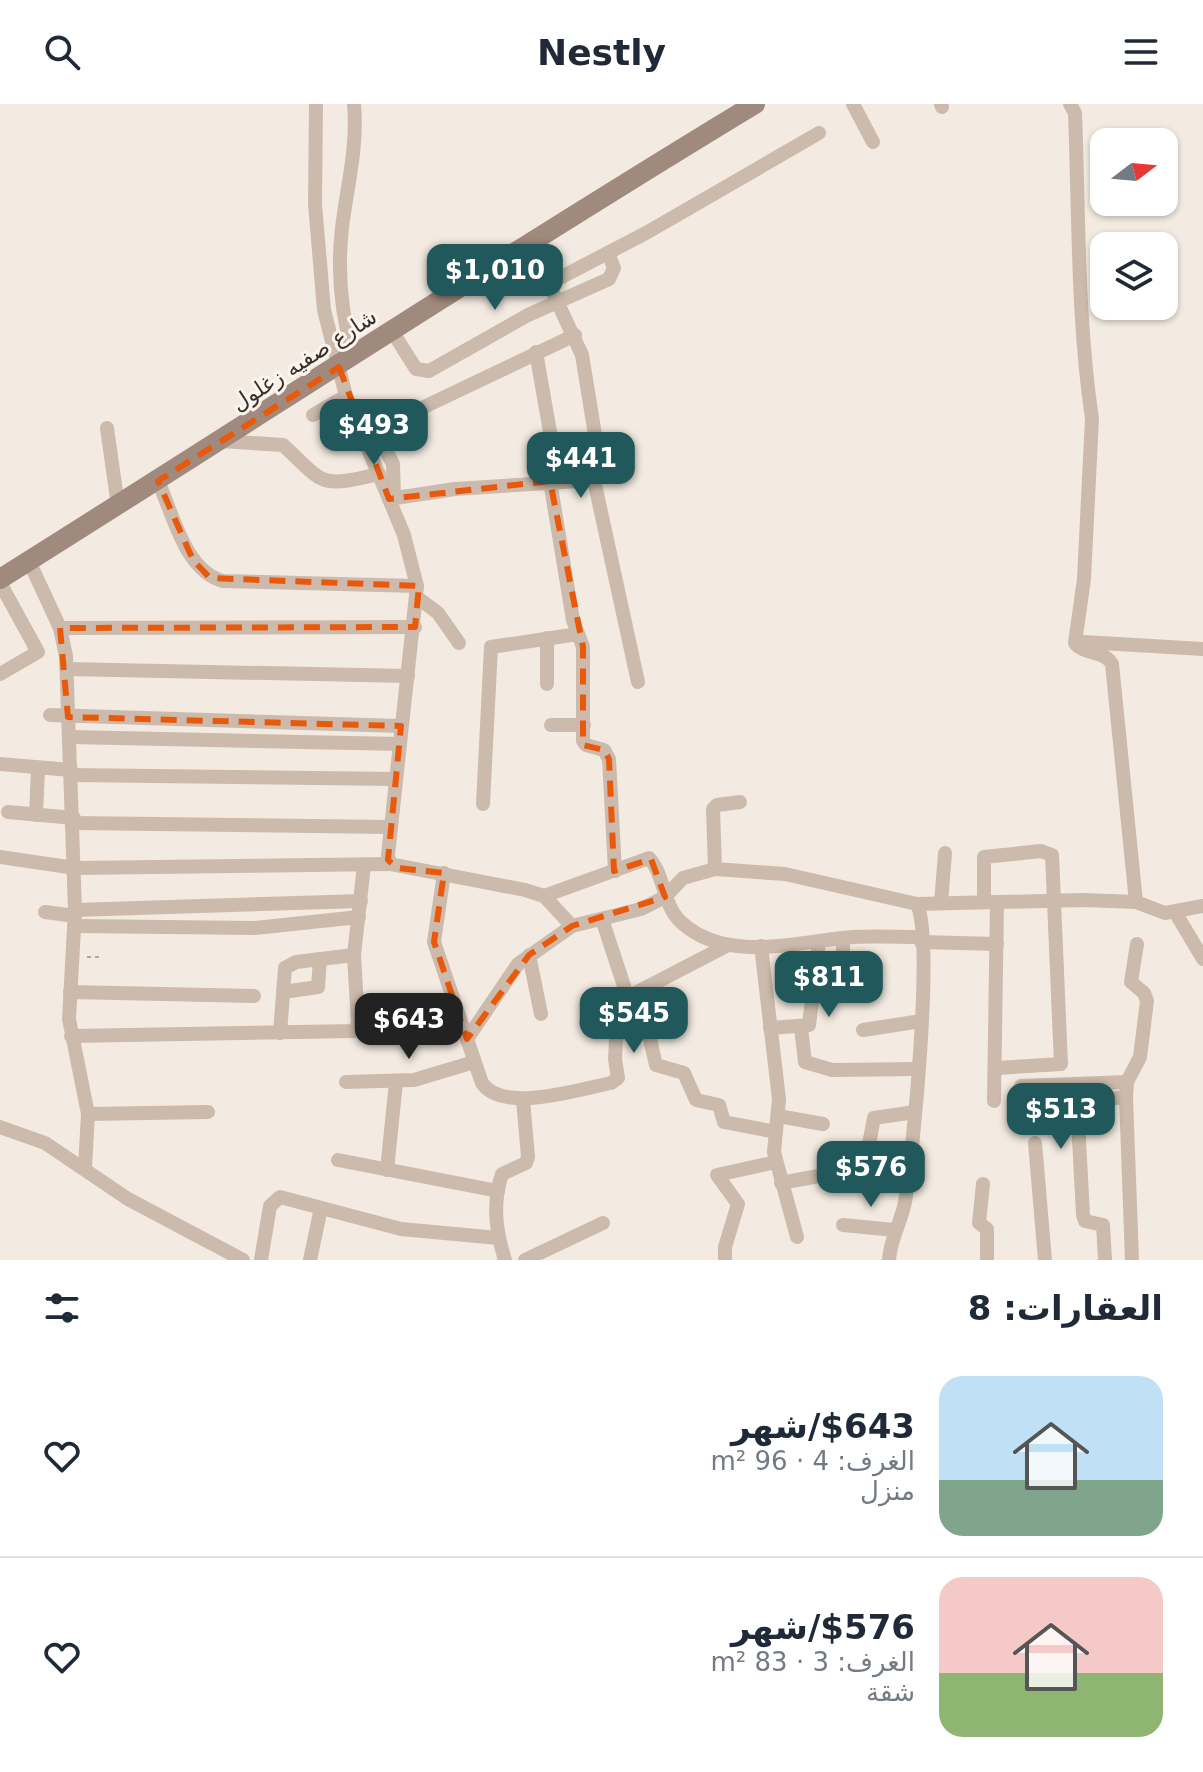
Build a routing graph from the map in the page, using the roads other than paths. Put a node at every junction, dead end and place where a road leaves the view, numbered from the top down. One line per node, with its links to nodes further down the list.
1 (316, 104): 15 (street)
2 (354, 104): 15 (street)
3 (755, 104): 8 (street, شارع صفيه زغلول)
4 (853, 104): 7 (street)
5 (1070, 104): 33 (street)
6 (819, 133): 9 (street)
7 (873, 142)
8 (529, 241): 10 (street); 12 (street, شارع صفيه زغلول)
9 (608, 253): 10 (street); 11 (street)
10 (552, 282): 11 (street)
11 (559, 300): 12 (street); 13 (street)
12 (392, 331): 15 (street, شارع صفيه زغلول)
13 (575, 335): 14 (street); 14 (street)
14 (536, 352): 19 (street)
15 (346, 362): 16 (street); 20 (street, شارع صفيه زغلول)
16 (346, 396): 17 (street); 19 (street)
17 (313, 415)
18 (107, 428): 25 (street)
19 (369, 433): 21 (street); 24 (street)
20 (221, 441): 21 (street); 22 (street, شارع صفيه زغلول)
21 (379, 474): 24 (street)
22 (158, 481): 25 (street, شارع صفيه زغلول); 28 (street)
23 (550, 481): 24 (street); 31 (street); 39 (street)
24 (392, 499): 28 (street)
25 (118, 506): 26 (street, شارع صفيه زغلول)
26 (29, 561): 27 (street, شارع صفيه زغلول); 30 (street)
27 (0, 581): 37 (street)
28 (418, 592): 29 (street); 34 (street)
29 (415, 627): 30 (street); 38 (street)
30 (60, 628): 36 (street)
31 (578, 634): 32 (street); 44 (street)
32 (547, 638): 40 (street); 53 (street)
33 (1076, 641): 35 (street); 71 (street)
34 (459, 643)
35 (1203, 649)
36 (67, 669): 38 (street); 42 (street)
37 (0, 674)
38 (408, 676): 45 (street)
39 (638, 682)
40 (547, 684)
41 (50, 715): 42 (street)
42 (68, 717): 45 (street); 46 (street)
43 (551, 725): 44 (street)
44 (584, 725): 64 (street)
45 (401, 726): 47 (street)
46 (70, 737): 47 (street); 50 (street)
47 (400, 744): 51 (street)
48 (0, 764): 49 (street)
49 (38, 769): 50 (street); 55 (street)
50 (71, 773): 51 (street); 56 (street)
51 (396, 779): 57 (street)
52 (740, 802): 63 (street)
53 (483, 804)
54 (8, 812): 55 (street)
55 (36, 815): 56 (street)
56 (74, 820): 57 (street); 62 (street)
57 (391, 827): 60 (street)
58 (945, 853): 72 (street)
59 (0, 857): 62 (street)
60 (390, 864): 61 (street); 65 (street)
61 (364, 865): 62 (street); 69 (street)
62 (75, 868): 78 (street)
63 (715, 869): 67 (street); 73 (street)
64 (615, 871): 66 (street); 67 (street)
65 (444, 873): 66 (street); 108 (street)
66 (544, 896): 81 (street)
67 (665, 897): 80 (street); 88 (street)
68 (1055, 900): 70 (street); 70 (street); 71 (street); 110 (street)
69 (361, 901): 75 (street); 79 (street)
70 (991, 902): 72 (street); 86 (street)
71 (1136, 902): 77 (street)
72 (941, 903): 73 (street)
73 (917, 904): 84 (street)
74 (1203, 906): 77 (street)
75 (180, 907): 78 (street); 82 (street)
76 (45, 912): 78 (street)
77 (1175, 912): 93 (street)
78 (75, 917): 82 (street); 95 (street)
79 (359, 917): 82 (street); 90 (street)
80 (602, 919): 81 (street); 98 (street)
81 (572, 926): 91 (street)
82 (180, 927)
83 (843, 939): 84 (street); 85 (street); 94 (street)
84 (921, 939): 86 (street); 101 (street)
85 (819, 942): 89 (street); 104 (street)
86 (997, 944): 110 (street)
87 (1137, 944): 116 (street)
88 (728, 945): 89 (street); 98 (street)
89 (761, 946): 103 (street)
90 (354, 955): 92 (street); 106 (street)
91 (529, 955): 99 (street); 108 (street)
92 (320, 959): 96 (street); 96 (street)
93 (1203, 959)
94 (843, 987)
95 (70, 992): 97 (street); 107 (street)
96 (283, 992): 106 (street)
97 (254, 996)
98 (628, 997): 100 (street); 123 (street)
99 (541, 1014)
100 (617, 1017): 102 (street); 117 (street)
101 (921, 1021): 105 (street); 111 (street)
102 (586, 1023)
103 (770, 1028): 104 (street); 123 (street)
104 (801, 1028): 111 (street)
105 (863, 1030)
106 (280, 1033): 107 (street)
107 (71, 1036): 122 (street)
108 (467, 1039): 109 (street)
109 (474, 1062): 113 (street); 117 (street)
110 (997, 1068): 118 (street)
111 (917, 1069): 121 (street)
112 (346, 1082): 113 (street)
113 (396, 1082): 130 (street)
114 (1064, 1085): 115 (street); 116 (street); 119 (street)
115 (1021, 1086)
116 (1126, 1090): 119 (street); 150 (street)
117 (523, 1100): 133 (street)
118 (994, 1101)
119 (1077, 1101): 149 (street)
120 (208, 1112): 122 (street)
121 (915, 1112): 131 (street); 137 (street)
122 (88, 1114): 129 (street)
123 (777, 1124): 124 (street); 128 (street)
124 (823, 1124)
125 (0, 1127): 129 (street)
126 (1035, 1143): 148 (street)
127 (338, 1160): 130 (street)
128 (776, 1162): 131 (street); 145 (street)
129 (85, 1168): 140 (street)
130 (387, 1170): 133 (street)
131 (781, 1183): 138 (street)
132 (983, 1184): 147 (street)
133 (498, 1191): 139 (street)
134 (321, 1208): 139 (street); 141 (street); 142 (street)
135 (603, 1223): 144 (street)
136 (843, 1225): 137 (street)
137 (895, 1230): 146 (street)
138 (797, 1237)
139 (498, 1238): 143 (street)
140 (243, 1260)
141 (261, 1260)
142 (310, 1260)
143 (505, 1260)
144 (525, 1260)
145 (725, 1260)
146 (889, 1260)
147 (987, 1260)
148 (1045, 1260)
149 (1105, 1260)
150 (1132, 1260)

